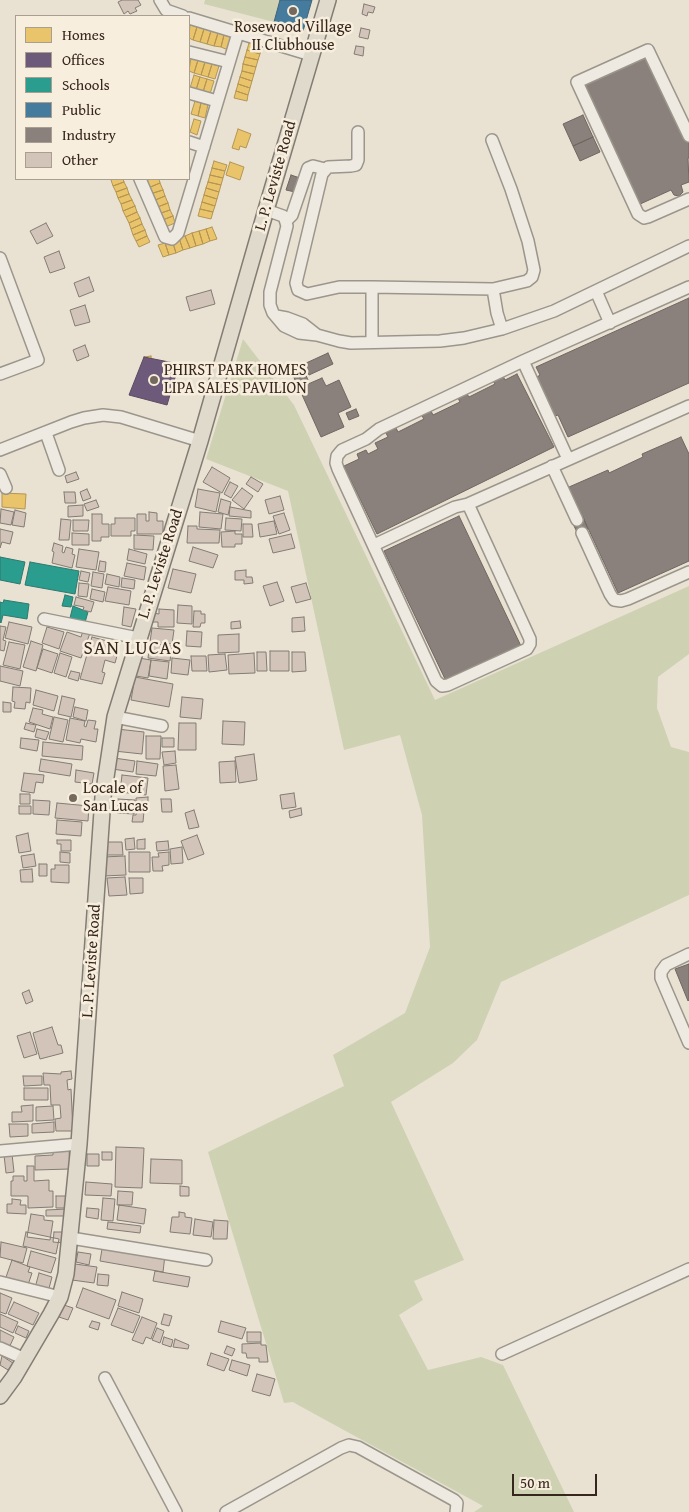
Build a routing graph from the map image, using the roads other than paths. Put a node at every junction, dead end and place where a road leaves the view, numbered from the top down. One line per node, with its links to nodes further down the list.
1 (160, 0): 3 (street)
2 (328, 0): 7 (main road, L. P. Leviste Road)
3 (180, 15)
4 (190, 18): 5 (street)
5 (238, 33): 7 (street); 8 (street)
6 (190, 52): 8 (street)
7 (311, 55): 21 (main road, L. P. Leviste Road)
8 (229, 62): 10 (street)
9 (190, 93): 10 (street)
10 (217, 101): 15 (street)
11 (358, 132): 16 (street)
12 (689, 136): 20 (street)
13 (492, 140): 27 (street)
14 (190, 142): 15 (street)
15 (204, 146): 19 (street)
16 (325, 169): 22 (street); 25 (street)
17 (140, 180): 19 (street)
18 (185, 180): 19 (street)
19 (193, 182)
20 (689, 200)
21 (266, 210): 22 (street); 36 (main road, L. P. Leviste Road)
22 (286, 221): 31 (street)
23 (689, 246): 28 (street)
24 (0, 258): 33 (street)
25 (372, 287): 27 (street); 31 (street)
26 (689, 287): 29 (street)
27 (493, 289): 30 (street)
28 (596, 291): 29 (street); 30 (street)
29 (610, 323): 32 (street)
30 (502, 328): 31 (street)
31 (372, 342)
32 (523, 361): 38 (street); 46 (street)
33 (0, 374)
34 (689, 406): 38 (street)
35 (46, 433): 36 (street); 37 (street); 40 (street)
36 (200, 441): 49 (main road, L. P. Leviste Road)
37 (1, 446)
38 (568, 459): 39 (street)
39 (552, 466): 43 (street); 44 (street)
40 (59, 470)
41 (0, 474): 42 (street)
42 (6, 488)
43 (468, 504): 46 (street); 46 (street)
44 (576, 520)
45 (582, 533): 47 (street)
46 (374, 545)
47 (689, 572)
48 (44, 620): 49 (street)
49 (138, 638): 50 (main road, L. P. Leviste Road)
50 (115, 717): 51 (street); 54 (main road, L. P. Leviste Road)
51 (162, 726)
52 (689, 954): 53 (street)
53 (689, 1043)
54 (79, 1144): 55 (street); 56 (main road, L. P. Leviste Road)
55 (0, 1151)
56 (71, 1238): 57 (street); 60 (main road, L. P. Leviste Road)
57 (206, 1260)
58 (689, 1269): 62 (street)
59 (0, 1282): 60 (street)
60 (60, 1297): 63 (main road, L. P. Leviste Road)
61 (0, 1348): 63 (street)
62 (502, 1354)
63 (25, 1359): 65 (main road, L. P. Leviste Road)
64 (105, 1378): 66 (street)
65 (1, 1393)
66 (176, 1512)
67 (226, 1512): 68 (street)
68 (456, 1512)

